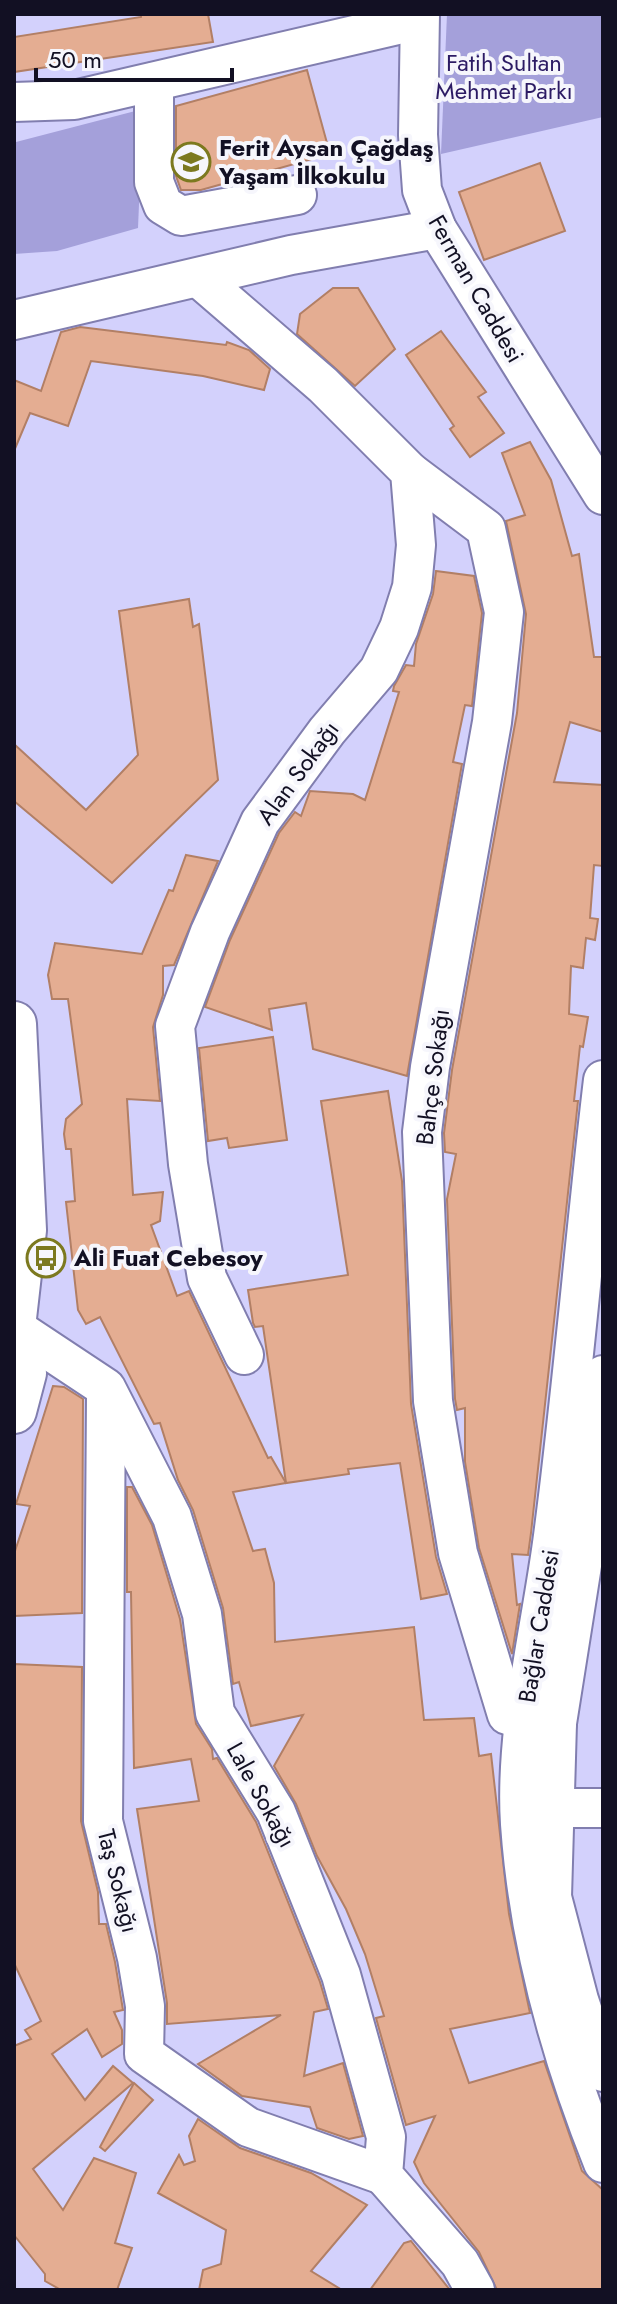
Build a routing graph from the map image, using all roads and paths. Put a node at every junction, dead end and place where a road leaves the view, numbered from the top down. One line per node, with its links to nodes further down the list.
1 (419, 17): 2 (street); 5 (street, Ferman Caddesi)
2 (154, 82): 3 (street); 4 (street)
3 (14, 102)
4 (297, 195)
5 (437, 229): 6 (street); 9 (street, Ferman Caddesi)
6 (199, 278): 7 (street); 8 (street)
7 (14, 320)
8 (410, 472): 14 (street, Alan Sokağı); 18 (street, Bahçe Sokağı)
9 (603, 495)
10 (14, 1024): 12 (main road)
11 (603, 1080): 18 (street, Bağlar Caddesi)
12 (14, 1318)
13 (14, 1328): 16 (street, Lale Sokağı); 17 (main road)
14 (244, 1355)
15 (603, 1375): 18 (street, Bağlar Caddesi)
16 (106, 1388): 23 (street, Lale Sokağı); 23 (street, Taş Sokağı)
17 (14, 1411)
18 (541, 1722): 19 (street, Bağlar Caddesi); 22 (street, Bağlar Caddesi)
19 (554, 1808): 20 (street); 21 (street, Bağlar Caddesi)
20 (603, 1808)
21 (603, 2072)
22 (603, 2163)
23 (383, 2175): 24 (street)
24 (475, 2290)

